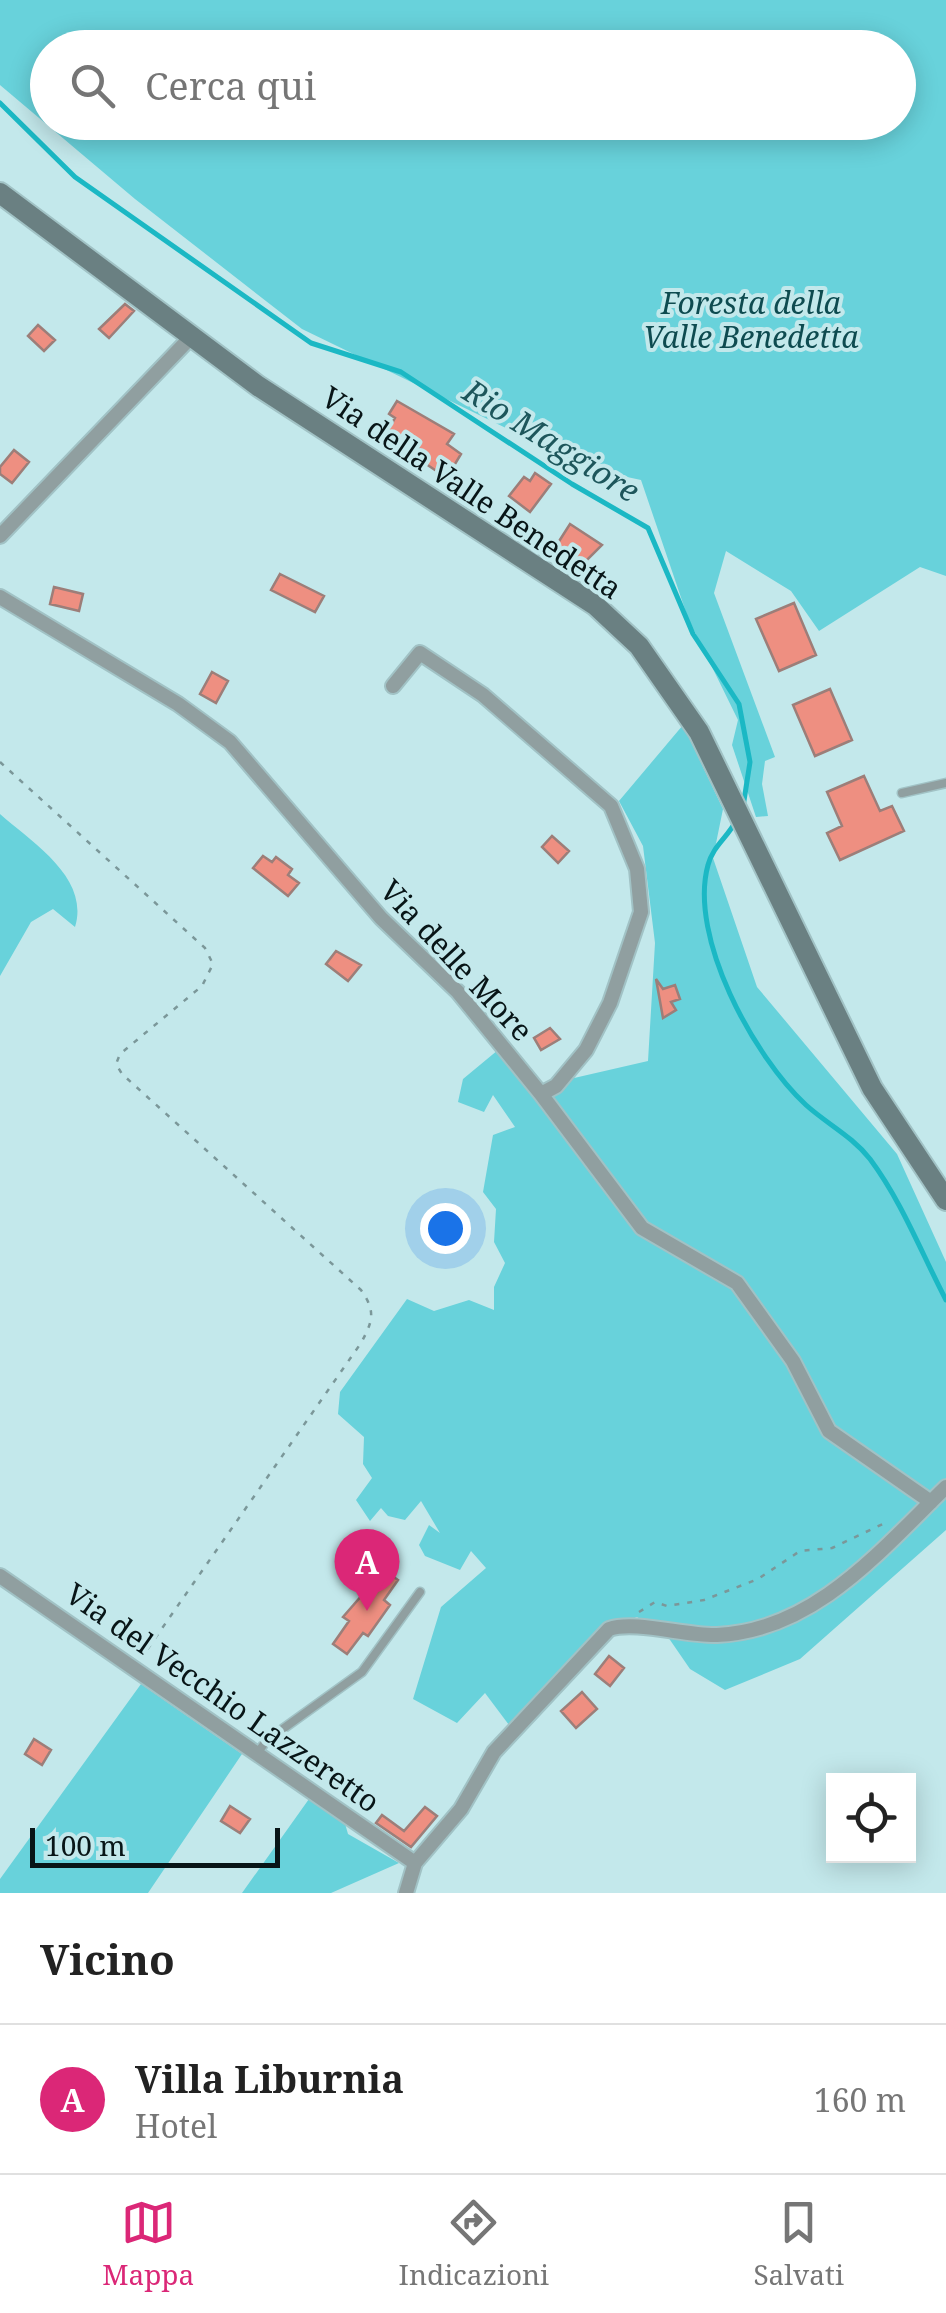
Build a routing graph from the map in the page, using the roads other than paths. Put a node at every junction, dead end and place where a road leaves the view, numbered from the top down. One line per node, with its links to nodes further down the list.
1 (0, 193): 2 (main road, Via della Valle Benedetta)
2 (192, 336): 3 (street); 9 (main road, Via della Valle Benedetta)
3 (0, 536)
4 (0, 597): 8 (street, Via delle More)
5 (393, 686): 8 (street)
6 (946, 783): 7 (lane)
7 (902, 793)
8 (541, 1094): 11 (street, Via delle More)
9 (946, 1200)
10 (946, 1488): 11 (street)
11 (931, 1502): 15 (street)
12 (0, 1576): 14 (street, Via del Vecchio Lazzeretto)
13 (420, 1592): 14 (lane)
14 (257, 1754): 15 (street, Via del Vecchio Lazzeretto)
15 (415, 1863): 16 (street)
16 (406, 1893)

